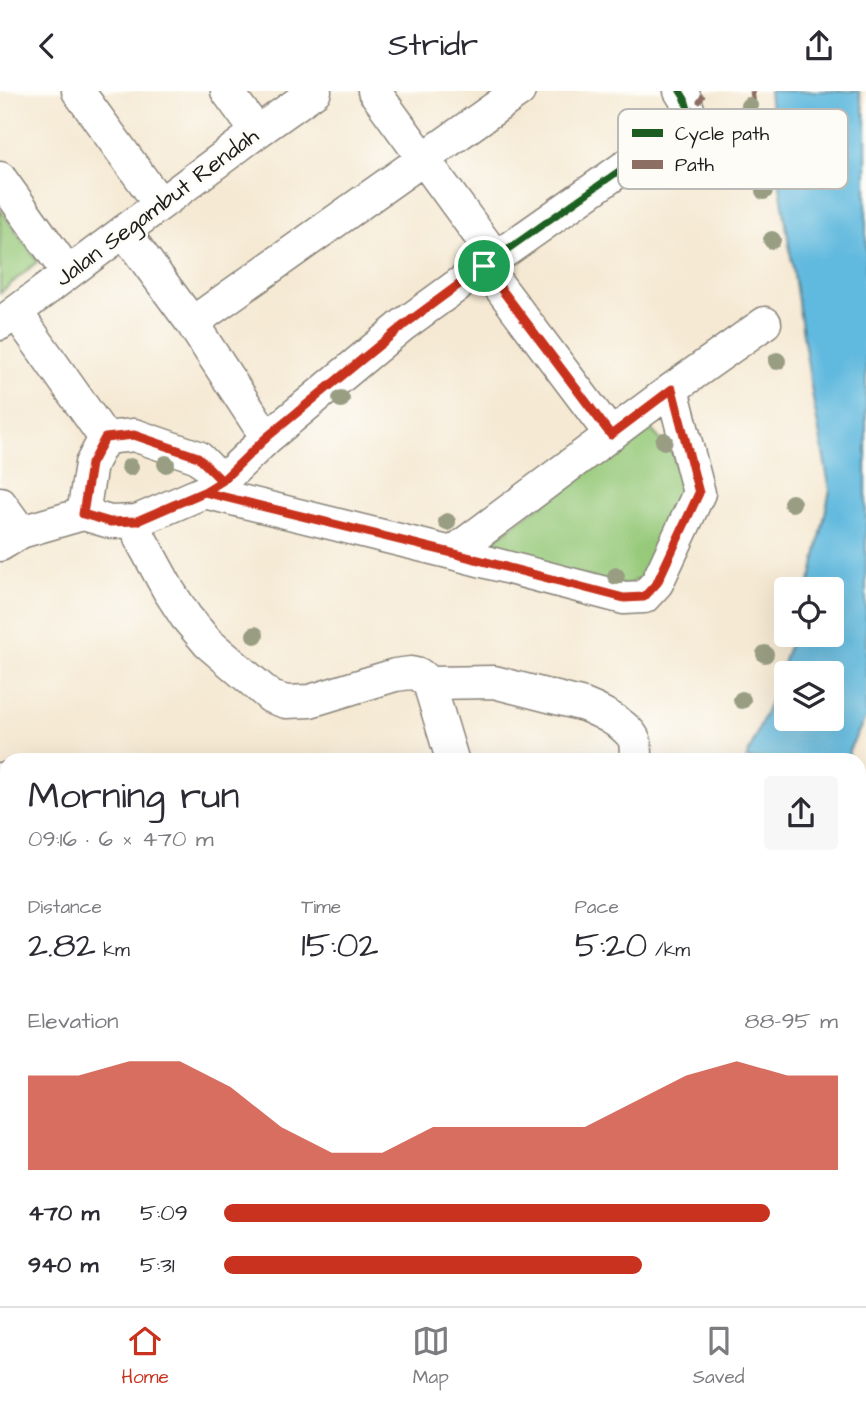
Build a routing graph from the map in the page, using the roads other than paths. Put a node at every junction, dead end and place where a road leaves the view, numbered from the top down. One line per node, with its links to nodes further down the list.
1 (78, 91): 10 (street)
2 (227, 91): 6 (street)
3 (315, 91): 6 (street, Jalan Segambut Rendah)
4 (374, 91): 7 (street)
5 (519, 91): 7 (street)
6 (257, 132): 10 (street, Jalan Segambut Rendah)
7 (423, 159): 12 (street); 15 (street)
8 (618, 172): 12 (street)
9 (0, 178): 13 (street)
10 (160, 204): 11 (street, Jalan Segambut Rendah)
11 (124, 231): 13 (street, Jalan Segambut Rendah); 15 (street)
12 (490, 262): 18 (street); 19 (street)
13 (68, 273): 14 (street, Jalan Segambut Rendah)
14 (8, 318): 20 (street)
15 (192, 323): 19 (street)
16 (765, 323): 17 (street)
17 (672, 389): 18 (street); 26 (street)
18 (611, 435): 26 (street)
19 (267, 437): 21 (street)
20 (105, 438): 21 (street); 23 (street)
21 (213, 486): 24 (street); 26 (street)
22 (0, 503): 25 (street)
23 (83, 514): 24 (street); 25 (street)
24 (137, 521): 27 (street)
25 (10, 539)
26 (452, 553)
27 (420, 678): 28 (street); 29 (street)
28 (450, 753)
29 (636, 753)

